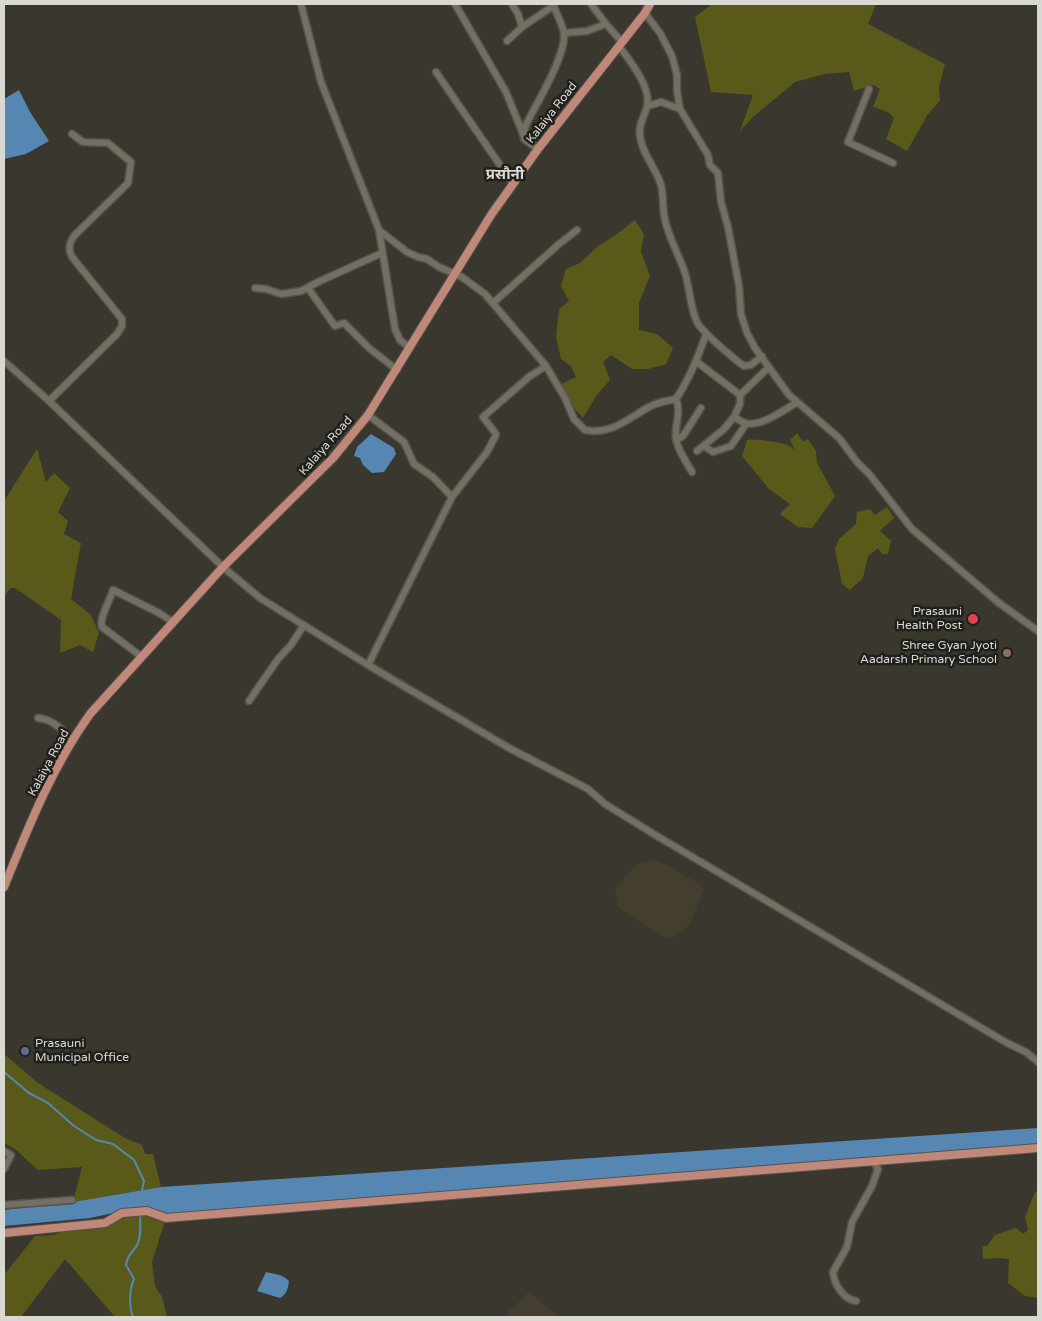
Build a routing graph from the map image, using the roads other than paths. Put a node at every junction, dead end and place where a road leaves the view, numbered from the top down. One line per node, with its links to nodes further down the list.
1 (301, 4): 22 (street)
2 (455, 4): 18 (street)
3 (512, 4): 9 (street)
4 (591, 4): 8 (street)
5 (649, 4): 7 (main road, Kalaiya Road)
6 (553, 5): 9 (street); 10 (street)
7 (645, 13): 12 (main road, Kalaiya Road); 16 (street)
8 (606, 24): 10 (street); 12 (street)
9 (522, 27): 11 (street)
10 (564, 34): 18 (street)
11 (507, 41)
12 (620, 44): 15 (street); 19 (main road, Kalaiya Road)
13 (436, 72): 21 (street)
14 (869, 89): 20 (street)
15 (647, 106): 16 (street); 29 (street)
16 (680, 109): 31 (street)
17 (72, 134): 39 (street)
18 (523, 134): 19 (street)
19 (538, 149): 21 (main road, Kalaiya Road)
20 (893, 163)
21 (513, 184): 25 (main road, Kalaiya Road)
22 (379, 230): 24 (street); 25 (street)
23 (577, 230): 28 (street)
24 (382, 253): 27 (street); 30 (street)
25 (454, 274): 28 (street); 30 (main road, Kalaiya Road)
26 (255, 288): 27 (street)
27 (308, 288): 36 (street)
28 (493, 303): 34 (street)
29 (706, 334): 31 (street); 33 (street)
30 (410, 348): 36 (main road, Kalaiya Road)
31 (762, 356): 35 (street)
32 (4, 361): 39 (street)
33 (697, 362): 37 (street); 38 (street)
34 (546, 366): 38 (street); 49 (street)
35 (769, 366): 37 (street); 40 (street)
36 (396, 370): 42 (main road, Kalaiya Road)
37 (740, 395): 43 (street)
38 (676, 399): 45 (street)
39 (49, 401): 50 (street)
40 (796, 403): 44 (street); 53 (street)
41 (700, 408): 45 (street)
42 (368, 415): 49 (street); 50 (main road, Kalaiya Road)
43 (734, 417): 44 (street); 46 (street)
44 (746, 424): 46 (street)
45 (676, 437): 48 (street)
46 (704, 446): 47 (street)
47 (697, 451)
48 (692, 472)
49 (452, 497): 55 (street)
50 (223, 567): 51 (main road, Kalaiya Road); 52 (street)
51 (173, 622): 54 (main road, Kalaiya Road); 54 (street)
52 (304, 625): 55 (street); 56 (street)
53 (1038, 630)
54 (142, 657): 58 (main road, Kalaiya Road)
55 (368, 665): 60 (street)
56 (249, 701)
57 (38, 718): 58 (street)
58 (72, 739): 59 (main road, Kalaiya Road)
59 (4, 887)
60 (1038, 1062)
61 (1038, 1148): 63 (main road)
62 (4, 1151): 64 (street)
63 (874, 1162): 67 (main road); 68 (street)
64 (4, 1169)
65 (72, 1200): 66 (street)
66 (4, 1205)
67 (4, 1233)
68 (856, 1301)

